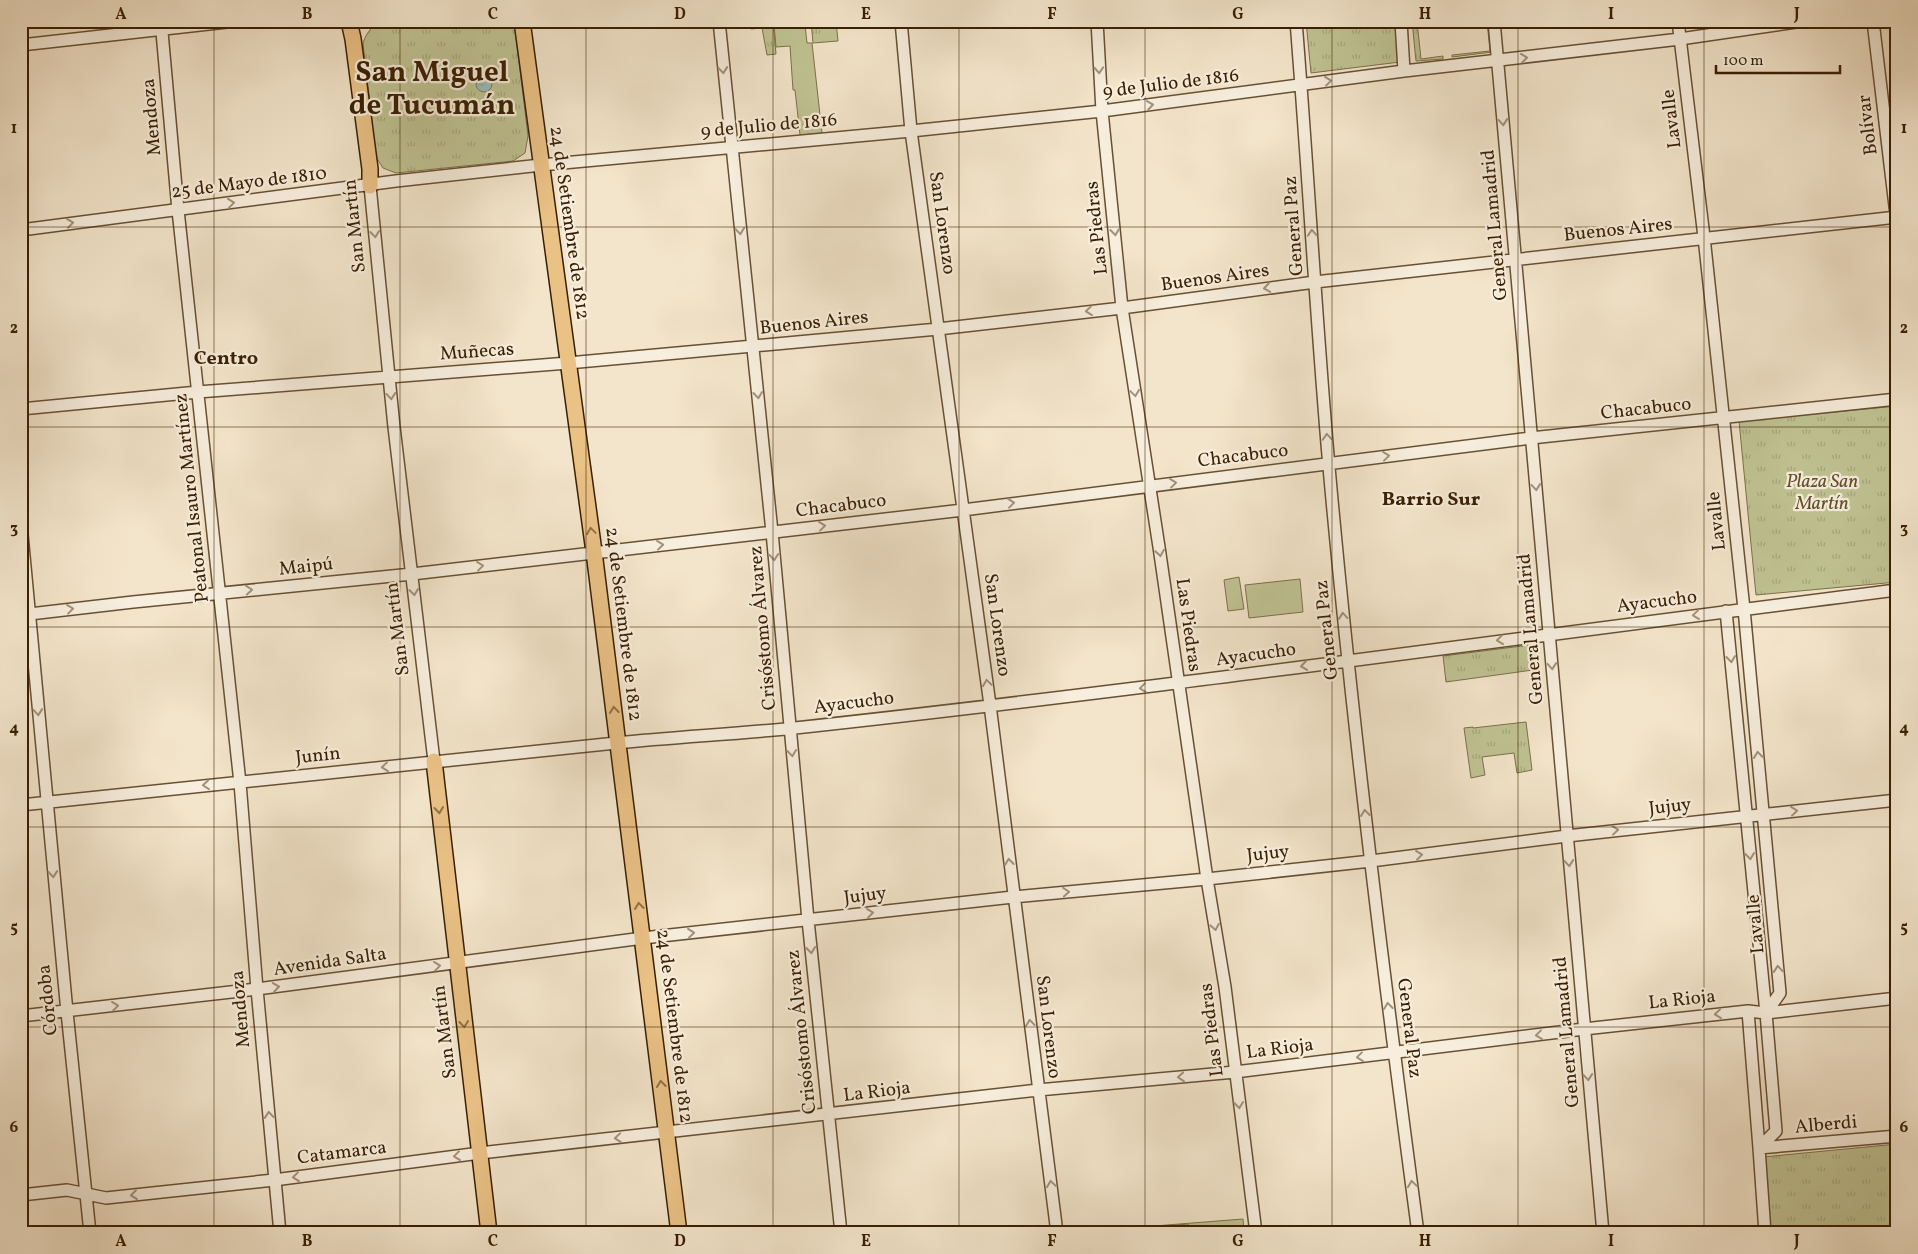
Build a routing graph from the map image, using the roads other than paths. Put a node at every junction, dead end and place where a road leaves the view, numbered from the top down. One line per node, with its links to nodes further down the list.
1 (236, 21): 13 (street)
2 (349, 21): 23 (main road, San Martín)
3 (522, 21): 22 (main road, 24 de Setiembre de 1812)
4 (719, 21): 21 (street, Crisóstomo Álvarez, one-way to 21)
5 (901, 21): 20 (street, San Lorenzo)
6 (1097, 21): 19 (street, Las Piedras, one-way to 19)
7 (1296, 21): 18 (street, General Paz)
8 (1401, 21): 17 (street)
9 (1494, 21): 16 (street, General Lamadrid)
10 (1678, 21): 14 (street, Lavalle)
11 (1803, 21): 14 (street, 9 de Julio de 1816)
12 (1873, 21): 25 (street, Bolívar)
13 (161, 25): 15 (street); 24 (street, Mendoza)
14 (1680, 39): 16 (street, 9 de Julio de 1816, one-way to 14); 27 (street, Lavalle)
15 (21, 45)
16 (1498, 61): 17 (street, 9 de Julio de 1816); 28 (street, General Lamadrid, one-way to 28)
17 (1404, 71): 18 (street, 9 de Julio de 1816, one-way to 17)
18 (1301, 85): 19 (street, 9 de Julio de 1816, one-way to 18); 29 (street, General Paz, one-way to 18)
19 (1102, 111): 20 (street, 9 de Julio de 1816); 30 (street, Las Piedras, one-way to 30)
20 (911, 131): 21 (street, 9 de Julio de 1816); 31 (street, San Lorenzo)
21 (732, 147): 22 (street, 9 de Julio de 1816); 32 (street, Crisóstomo Álvarez, one-way to 32)
22 (541, 165): 23 (street, 25 de Mayo de 1810); 33 (main road, 24 de Setiembre de 1812)
23 (370, 186): 24 (street, 25 de Mayo de 1810, one-way to 23); 34 (street, San Martín, one-way to 34)
24 (178, 210): 26 (street, 25 de Mayo de 1810, one-way to 24); 35 (street, Peatonal Isauro Martínez)
25 (1896, 220): 27 (street, Buenos Aires)
26 (21, 230)
27 (1704, 237): 28 (street, Buenos Aires); 38 (street, Lavalle)
28 (1515, 259): 29 (street, Buenos Aires); 39 (street, General Lamadrid)
29 (1316, 282): 30 (street, Buenos Aires, one-way to 30); 40 (street, General Paz, one-way to 29)
30 (1122, 308): 31 (street, Buenos Aires, one-way to 31); 41 (street, Las Piedras, one-way to 41)
31 (938, 329): 32 (street, Buenos Aires); 42 (street, San Lorenzo)
32 (752, 346): 33 (street, Buenos Aires); 44 (street, Crisóstomo Álvarez, one-way to 44)
33 (568, 363): 34 (street, Muñecas); 45 (main road, 24 de Setiembre de 1812, one-way to 33)
34 (390, 377): 35 (street, Muñecas); 46 (street, San Martín, one-way to 46)
35 (198, 392): 37 (street, Muñecas); 48 (street, Peatonal Isauro Martínez)
36 (1897, 399): 38 (street, Chacabuco)
37 (21, 408)
38 (1724, 418): 39 (street, Chacabuco); 49 (street, Lavalle)
39 (1531, 438): 40 (street, Chacabuco, one-way to 39); 52 (street, General Lamadrid, one-way to 52)
40 (1329, 464): 41 (street, Chacabuco, one-way to 40); 53 (street, General Paz, one-way to 40)
41 (1149, 486): 42 (street, Chacabuco, one-way to 41); 54 (street, Las Piedras, one-way to 54)
42 (963, 510): 44 (street, Chacabuco, one-way to 42); 55 (street, San Lorenzo, one-way to 42)
43 (21, 524): 51 (street, Córdoba)
44 (772, 532): 45 (street, Chacabuco, one-way to 44); 56 (street, Crisóstomo Álvarez, one-way to 56)
45 (594, 552): 46 (street, Maipú, one-way to 45); 57 (main road, 24 de Setiembre de 1812, one-way to 45)
46 (412, 574): 48 (street, Maipú, one-way to 46); 58 (street, San Martín, one-way to 58)
47 (1897, 590): 49 (street, Ayacucho)
48 (220, 592): 51 (street, Maipú, one-way to 48); 59 (street, Peatonal Isauro Martínez)
49 (1744, 609): 50 (street, Ayacucho); 63 (street, Lavalle, one-way to 49)
50 (1726, 611): 52 (street, Ayacucho, one-way to 52); 64 (street, Lavalle, one-way to 64)
51 (25, 614): 61 (street, Córdoba, one-way to 61)
52 (1549, 634): 53 (street, Ayacucho, one-way to 53); 65 (street, General Lamadrid, one-way to 65)
53 (1348, 660): 54 (street, Ayacucho, one-way to 54); 66 (street, General Paz, one-way to 53)
54 (1179, 684): 55 (street, Ayacucho, one-way to 55); 67 (street, Las Piedras)
55 (990, 705): 56 (street, Ayacucho); 68 (street, San Lorenzo, one-way to 55)
56 (789, 728): 57 (street, Ayacucho); 69 (street, Crisóstomo Álvarez, one-way to 69)
57 (618, 743): 58 (street, Junín); 70 (main road, 24 de Setiembre de 1812, one-way to 57)
58 (434, 762): 59 (street, Junín, one-way to 59); 71 (main road, San Martín, one-way to 71)
59 (240, 783): 61 (street, Junín, one-way to 61); 72 (street, Mendoza)
60 (1897, 800): 63 (street, Jujuy, one-way to 60)
61 (47, 802): 62 (street, Junín); 75 (street, Córdoba, one-way to 75)
62 (21, 805)
63 (1764, 814): 64 (street, Jujuy); 76 (street, Lavalle, one-way to 63)
64 (1746, 816): 65 (street, Jujuy, one-way to 64); 76 (street, Lavalle, one-way to 76)
65 (1567, 836): 66 (street, Jujuy, one-way to 65); 78 (street, General Lamadrid, one-way to 78)
66 (1371, 861): 67 (street, Jujuy); 79 (street, General Paz, one-way to 66)
67 (1207, 879): 68 (street, Jujuy, one-way to 67); 80 (street, Las Piedras, one-way to 80)
68 (1013, 897): 69 (street, Jujuy, one-way to 68); 81 (street, San Lorenzo, one-way to 68)
69 (808, 920): 70 (street, Jujuy, one-way to 69); 82 (street, Crisóstomo Álvarez, one-way to 82)
70 (643, 938): 71 (street, Avenida Salta); 83 (main road, 24 de Setiembre de 1812, one-way to 70)
71 (456, 963): 72 (street, Avenida Salta, one-way to 71); 86 (main road, San Martín, one-way to 86)
72 (257, 989): 75 (street, Avenida Salta, one-way to 72); 87 (street, Mendoza, one-way to 72)
73 (1897, 998): 76 (street, La Rioja)
74 (1748, 1011): 76 (street, La Rioja); 78 (street, La Rioja, one-way to 78); 85 (street)
75 (66, 1012): 77 (street, Avenida Salta); 88 (street, Córdoba)
76 (1766, 1014): 85 (street, Lavalle)
77 (21, 1016)
78 (1584, 1029): 79 (street, La Rioja, one-way to 79); 98 (street, General Lamadrid, one-way to 98)
79 (1394, 1053): 80 (street, La Rioja, one-way to 80); 97 (street, General Paz, one-way to 79)
80 (1235, 1072): 81 (street, La Rioja, one-way to 81); 96 (street, Las Piedras, one-way to 96)
81 (1038, 1090): 82 (street, La Rioja); 95 (street, San Lorenzo, one-way to 81)
82 (829, 1115): 83 (street, La Rioja); 94 (street, Crisóstomo Álvarez)
83 (667, 1133): 86 (street, Catamarca, one-way to 86); 93 (main road, 24 de Setiembre de 1812)
84 (1897, 1136): 85 (street, Alberdi)
85 (1759, 1148): 99 (street)
86 (480, 1153): 87 (street, Catamarca, one-way to 87); 92 (main road, San Martín)
87 (274, 1180): 88 (street, Catamarca, one-way to 88); 91 (street, Mendoza)
88 (86, 1194): 89 (street, Catamarca); 90 (street, Córdoba)
89 (21, 1195)
90 (90, 1233)
91 (280, 1233)
92 (489, 1233)
93 (679, 1233)
94 (841, 1233)
95 (1057, 1233)
96 (1256, 1233)
97 (1418, 1233)
98 (1603, 1233)
99 (1765, 1233)

